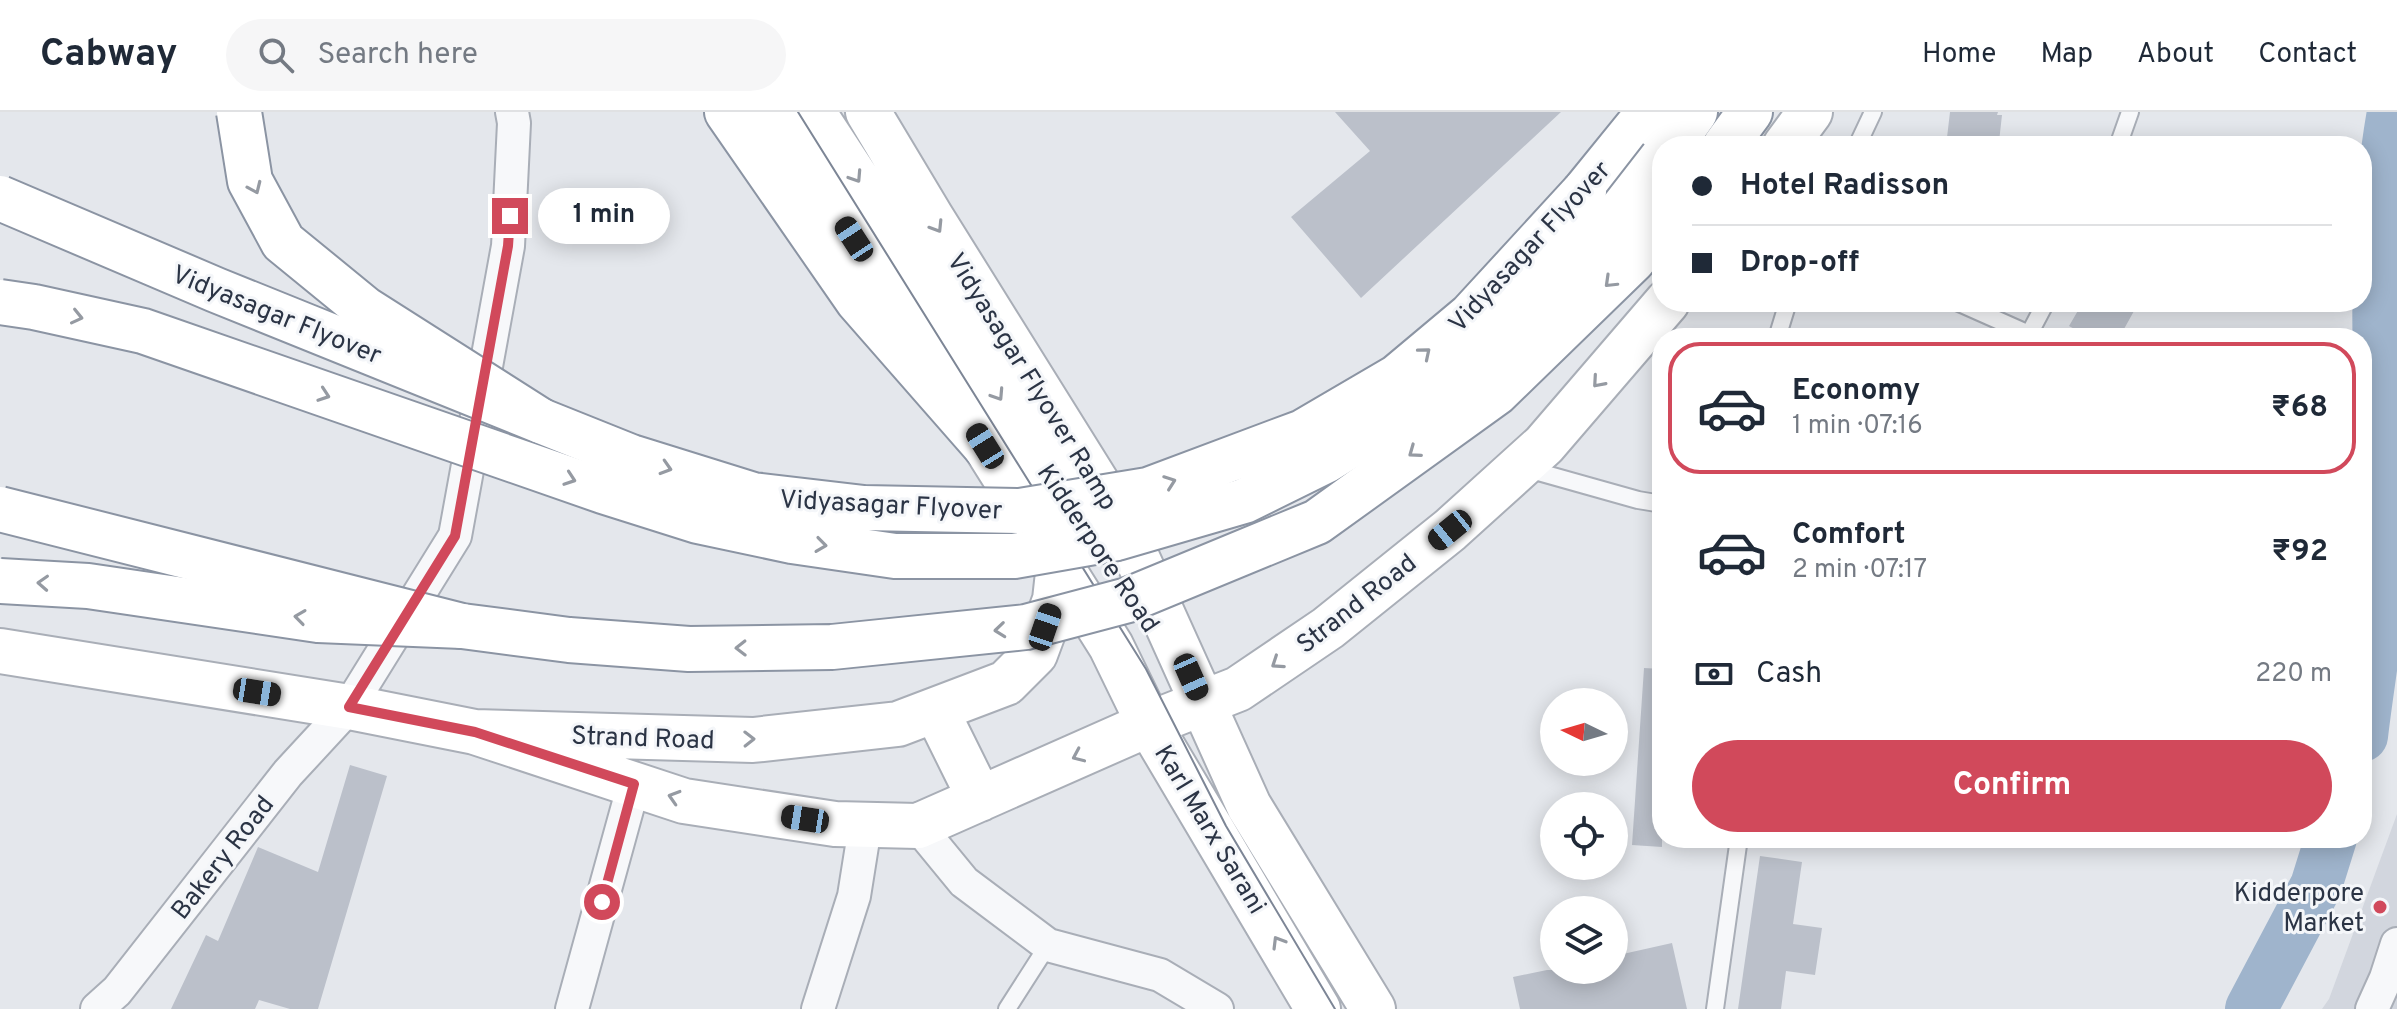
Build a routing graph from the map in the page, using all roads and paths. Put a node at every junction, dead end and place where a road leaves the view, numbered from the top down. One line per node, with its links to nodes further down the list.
1 (239, 112): 23 (main road, one-way to 23, bridge)
2 (512, 112): 34 (street, Bakery Road)
3 (727, 112): 24 (main road)
4 (771, 112): 24 (main road, Kidderpore Road)
5 (813, 112): 33 (main road, Kidderpore Road, one-way to 33)
6 (868, 112): 33 (main road, Vidyasagar Flyover Ramp, one-way to 33)
7 (1750, 112): 11 (main road)
8 (1810, 112): 12 (main road)
9 (1873, 112): 13 (lane)
10 (2130, 112): 14 (lane)
11 (1732, 136)
12 (1792, 136)
13 (1862, 136)
14 (2122, 136)
15 (1652, 146): 23 (main road, Vidyasagar Flyover, one-way to 15, bridge)
16 (1652, 161): 19 (main road, one-way to 16, bridge)
17 (0, 198): 23 (main road, Vidyasagar Flyover, bridge)
18 (1652, 236): 30 (main road, one-way to 30, bridge)
19 (0, 302)
20 (1658, 312): 25 (main road, Strand Road, one-way to 25)
21 (1978, 312): 22 (lane)
22 (2011, 328)
23 (541, 421)
24 (985, 446): 28 (main road, Kidderpore Road)
25 (1520, 466): 26 (lane); 33 (main road, Strand Road, one-way to 33)
26 (1652, 502)
27 (0, 509): 30 (main road, bridge)
28 (1059, 564): 31 (main road, Kidderpore Road); 35 (main road, Strand Road)
29 (0, 581): 30 (main road, one-way to 29, bridge)
30 (462, 626)
31 (1111, 646): 36 (main road, Karl Marx Sarani)
32 (0, 651): 34 (main road, Strand Road)
33 (1202, 703): 36 (main road, Strand Road); 53 (main road)
34 (349, 707): 37 (main road, Strand Road); 46 (street, Bakery Road)
35 (936, 710): 37 (main road, Strand Road, one-way to 35); 39 (main road)
36 (1149, 724): 39 (main road, Strand Road, one-way to 39); 52 (main road, Karl Marx Sarani, one-way to 36)
37 (475, 732): 38 (main road)
38 (634, 784): 41 (main road, one-way to 38); 47 (street)
39 (980, 799): 40 (main road, Strand Road)
40 (918, 826): 41 (main road); 44 (street)
41 (865, 827): 48 (street)
42 (1738, 848): 54 (lane)
43 (2397, 944): 55 (street)
44 (1048, 945): 45 (street); 49 (lane)
45 (1160, 975): 50 (street); 51 (street)
46 (97, 1009)
47 (572, 1009)
48 (818, 1009)
49 (1007, 1009)
50 (1170, 1009)
51 (1217, 1009)
52 (1318, 1009)
53 (1373, 1009)
54 (1715, 1009)
55 (2372, 1009)

